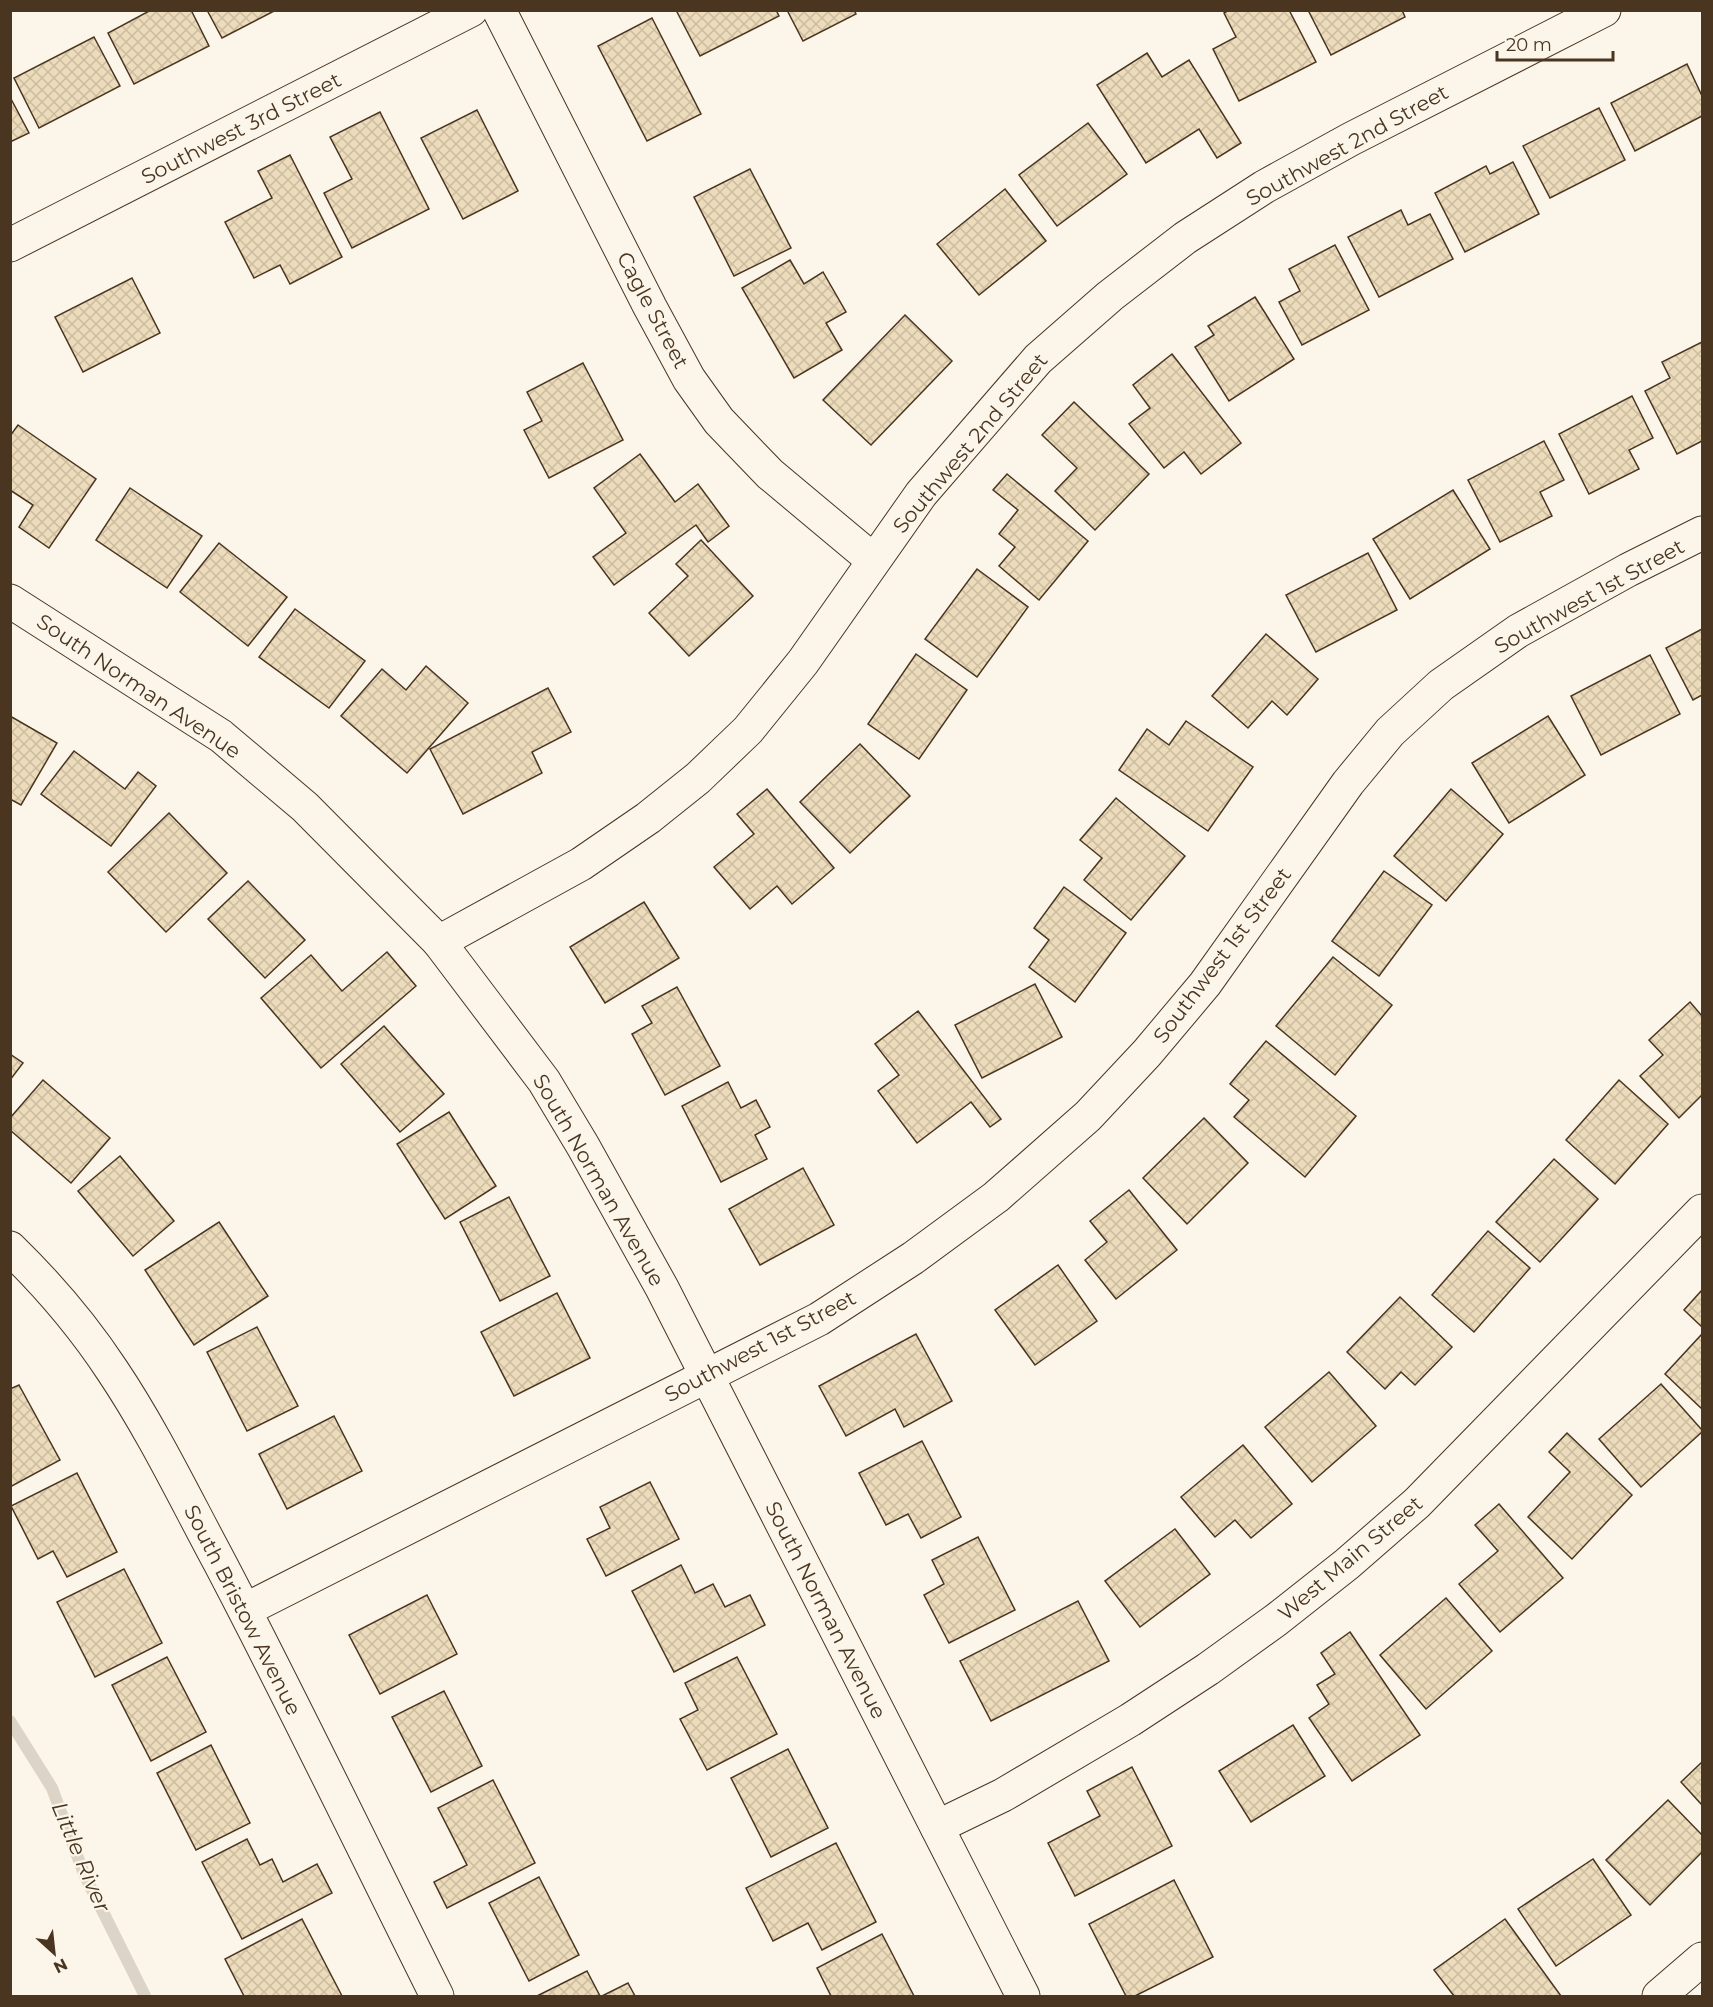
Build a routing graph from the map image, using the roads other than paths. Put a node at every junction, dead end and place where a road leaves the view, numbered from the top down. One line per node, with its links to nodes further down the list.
1 (471, 10): 4 (street, Southwest 3rd Street)
2 (499, 10): 6 (street, Cagle Street)
3 (1604, 10): 6 (street, Southwest 2nd Street)
4 (10, 245)
5 (1702, 533): 11 (street, Southwest 1st Street)
6 (873, 560): 8 (street, Southwest 2nd Street)
7 (10, 601): 8 (street, South Norman Avenue)
8 (439, 942): 11 (street, South Norman Avenue)
9 (1702, 1212): 13 (street, West Main Street)
10 (10, 1248): 12 (street, South Bristow Avenue)
11 (707, 1377): 12 (street, Southwest 1st Street); 13 (street, South Norman Avenue)
12 (244, 1610): 15 (street, South Bristow Avenue)
13 (937, 1827): 16 (street, South Norman Avenue)
14 (1702, 1959): 17 (street)
15 (437, 1996)
16 (1023, 1996)
17 (1659, 1996)

